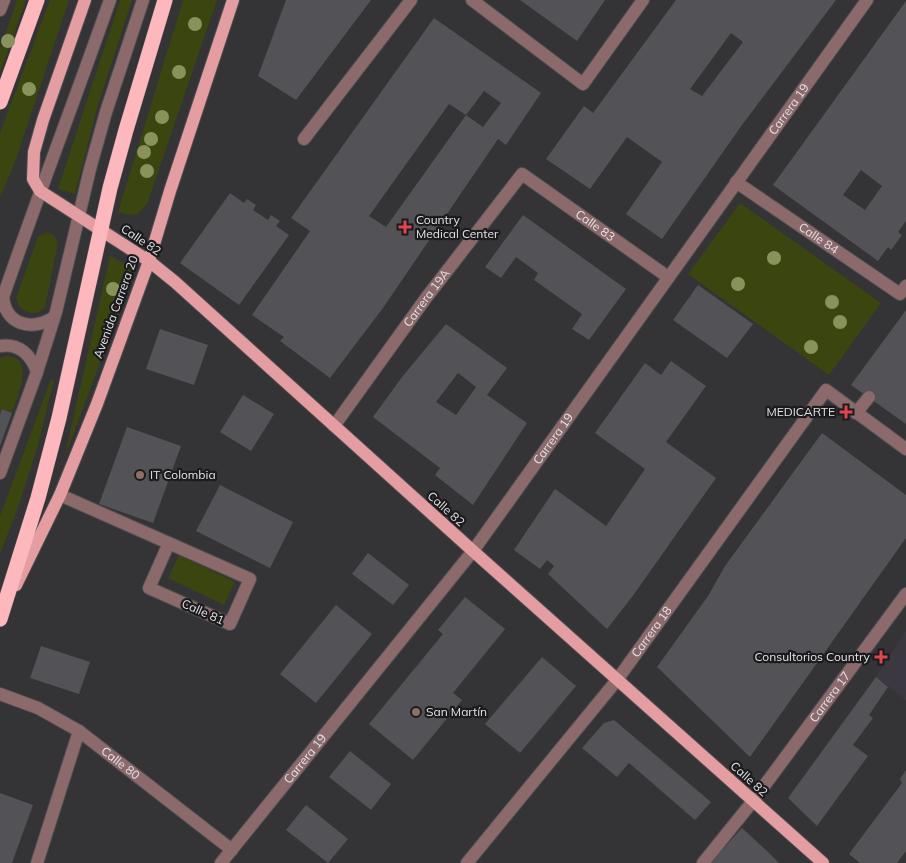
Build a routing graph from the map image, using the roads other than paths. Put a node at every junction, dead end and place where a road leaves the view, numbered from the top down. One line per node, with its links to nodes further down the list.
1 (4, 0): 12 (street)
2 (37, 0): 13 (highway)
3 (85, 0): 17 (main road)
4 (110, 0): 17 (street)
5 (143, 0): 18 (street)
6 (165, 0): 19 (highway, Avenida Carrera 20)
7 (233, 0): 20 (main road, Avenida Carrera 20)
8 (410, 0): 14 (street)
9 (472, 0): 10 (street)
10 (644, 0)
11 (867, 0): 16 (street, Carrera 19)
12 (0, 10)
13 (0, 102)
14 (304, 139)
15 (522, 174): 21 (street, Calle 83); 29 (street, Carrera 19A)
16 (736, 182): 21 (street, Carrera 19); 22 (street, Calle 84)
17 (40, 191): 18 (main road, Calle 82); 23 (street)
18 (79, 216): 19 (main road, Calle 82); 24 (street)
19 (101, 230): 20 (main road, Calle 82); 36 (highway, Avenida Carrera 20)
20 (149, 261): 29 (main road, Calle 82); 32 (main road, Avenida Carrera 20)
21 (668, 277): 34 (street, Carrera 19)
22 (903, 290)
23 (2, 301): 24 (street)
24 (53, 318): 26 (street)
25 (0, 346): 26 (street)
26 (37, 372): 31 (street)
27 (869, 397): 28 (street)
28 (856, 413): 30 (street); 37 (street, Carrera 18)
29 (334, 426): 34 (main road, Calle 82)
30 (906, 449)
31 (0, 473)
32 (60, 495): 33 (street, Calle 81); 36 (main road, Avenida Carrera 20)
33 (169, 543): 33 (street, Calle 81)
34 (472, 551): 37 (main road, Calle 82); 41 (street, Carrera 19)
35 (906, 594): 40 (street, Carrera 17)
36 (1, 616)
37 (617, 680): 40 (main road, Calle 82); 44 (street, Carrera 18)
38 (0, 694): 39 (street, Calle 80)
39 (79, 731): 41 (street, Calle 80); 42 (street)
40 (753, 801): 45 (street, Carrera 17); 46 (main road, Calle 82)
41 (232, 850): 43 (street, Carrera 19)
42 (37, 863)
43 (221, 863)
44 (467, 863)
45 (703, 863)
46 (823, 863)

